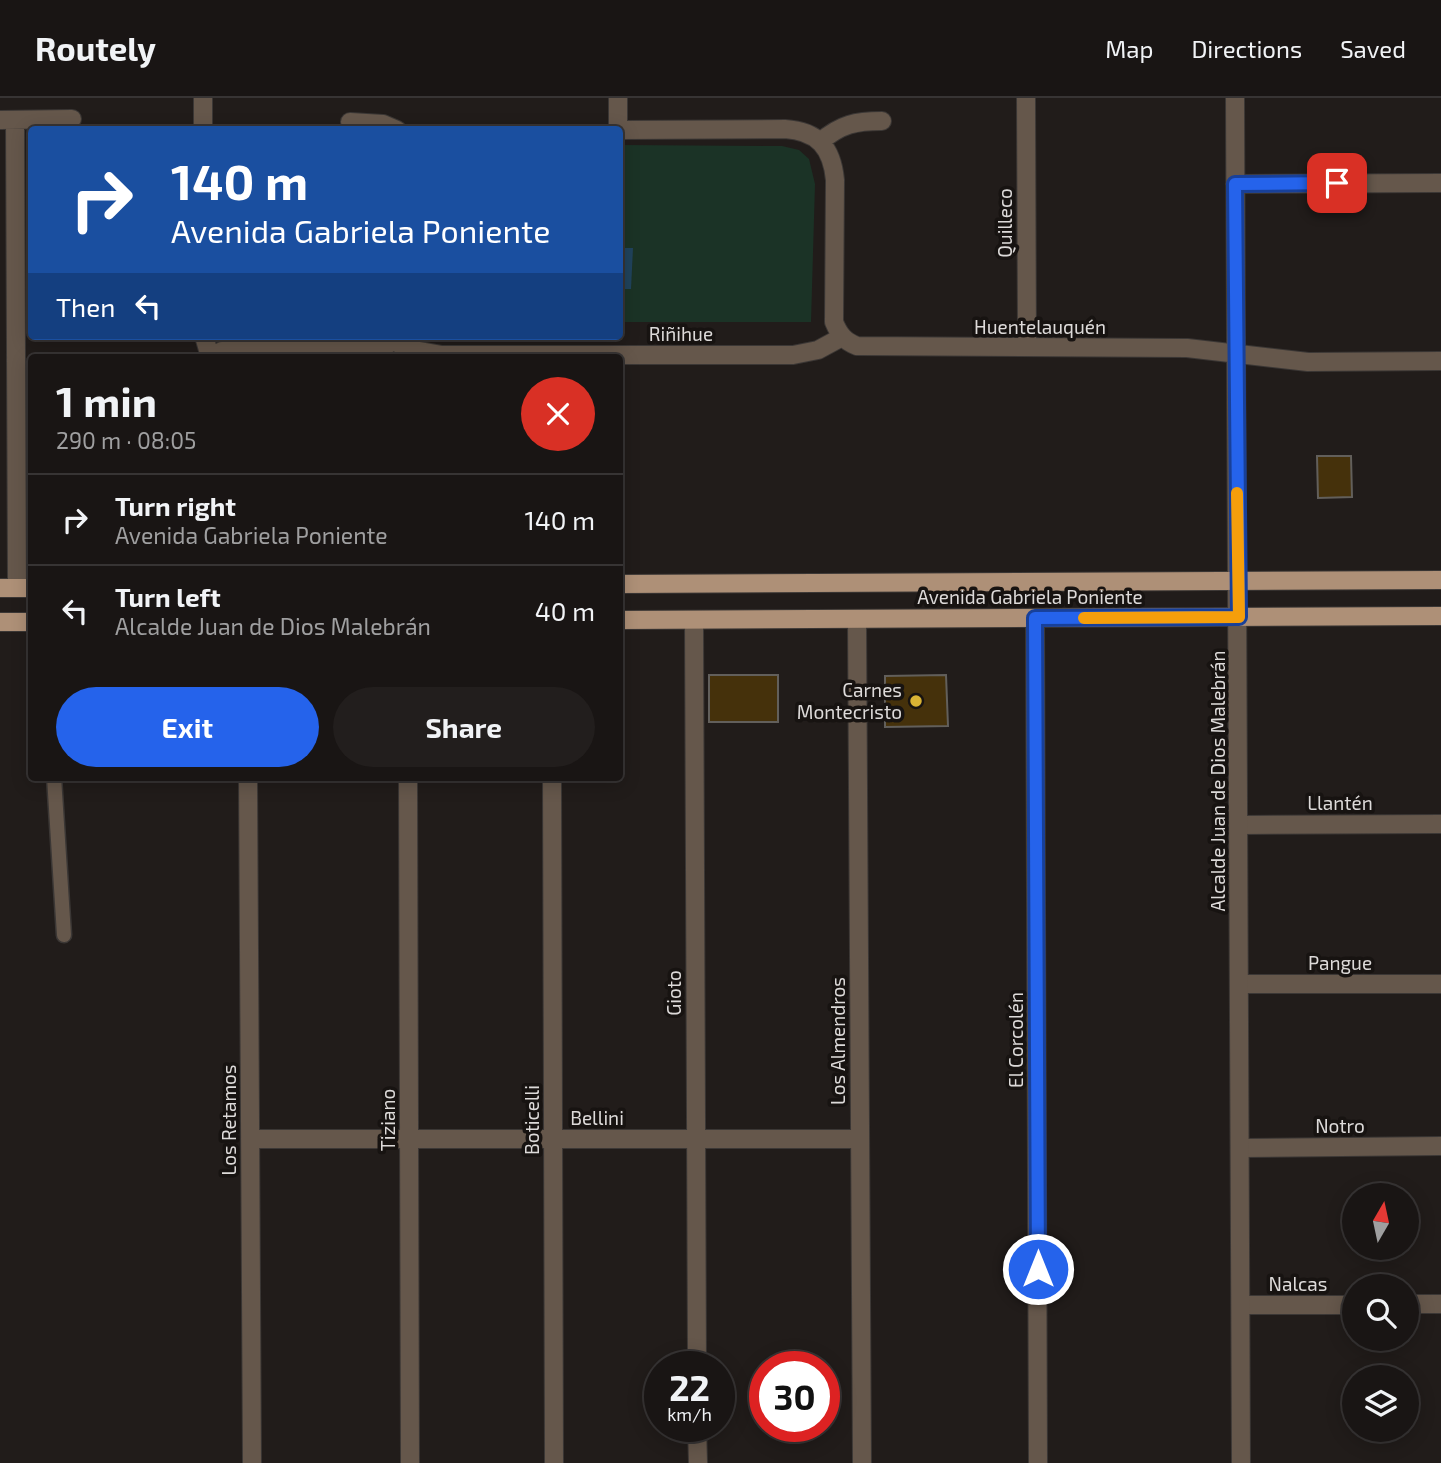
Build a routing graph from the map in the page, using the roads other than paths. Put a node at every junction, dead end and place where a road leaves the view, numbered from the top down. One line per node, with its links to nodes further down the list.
1 (203, 98): 9 (street)
2 (618, 98): 11 (street)
3 (1026, 98): 19 (street, Quilleco)
4 (1235, 98): 15 (street, Alcalde Juan de Dios Malebrán)
5 (72, 119): 6 (street)
6 (8, 120): 28 (street)
7 (882, 121): 13 (street)
8 (350, 122): 10 (street)
9 (203, 126)
10 (388, 126)
11 (619, 126)
12 (623, 130): 13 (street)
13 (820, 142): 16 (street)
14 (1441, 183): 15 (street)
15 (1235, 184): 22 (street, Alcalde Juan de Dios Malebrán)
16 (842, 337): 19 (street, Huentelauquén); 23 (street, Riñihue)
17 (392, 340): 20 (street)
18 (397, 340): 21 (street, Riñihue)
19 (1027, 347): 22 (street, Huentelauquén)
20 (216, 354)
21 (436, 354)
22 (1236, 354): 24 (street, Huentelauquén); 26 (street, Alcalde Juan de Dios Malebrán)
23 (623, 355)
24 (1441, 361)
25 (1441, 580): 26 (main road, Avenida Gabriela Poniente)
26 (1237, 581): 27 (main road, Avenida Gabriela Poniente); 30 (street, Alcalde Juan de Dios Malebrán)
27 (623, 584)
28 (16, 588)
29 (1441, 616): 30 (main road, Avenida Gabriela Poniente)
30 (1239, 617): 31 (main road, Avenida Gabriela Poniente); 42 (street, Alcalde Juan de Dios Malebrán)
31 (1035, 618): 32 (main road, Avenida Gabriela Poniente); 64 (street, El Corcolén)
32 (857, 619): 34 (main road, Avenida Gabriela Poniente); 50 (street, Los Almendros)
33 (623, 620): 34 (main road, Avenida Gabriela Poniente)
34 (694, 620): 49 (street, Gioto)
35 (0, 622): 36 (main road)
36 (28, 622)
37 (54, 781): 43 (lane)
38 (248, 781): 46 (street, Los Retamos)
39 (408, 781): 47 (street, Tiziano)
40 (552, 781): 48 (street, Boticelli)
41 (1441, 824): 42 (street, Llantén)
42 (1239, 825): 44 (street, Alcalde Juan de Dios Malebrán)
43 (64, 935)
44 (1240, 984): 45 (street, Pangue); 52 (street, Alcalde Juan de Dios Malebrán)
45 (1441, 984)
46 (250, 1139): 47 (street, Bellini); 59 (street, Los Retamos)
47 (409, 1139): 48 (street, Bellini); 60 (street, Tiziano)
48 (553, 1139): 49 (street, Bellini); 61 (street, Boticelli)
49 (696, 1139): 50 (street, Bellini); 57 (street, Gioto)
50 (860, 1139): 63 (street, Los Almendros)
51 (1441, 1146): 52 (street, Notro)
52 (1240, 1148): 56 (street, Alcalde Juan de Dios Malebrán)
53 (1342, 1304): 56 (street, Nalcas)
54 (1419, 1304): 55 (street)
55 (1441, 1304)
56 (1241, 1305): 65 (street, Alcalde Juan de Dios Malebrán)
57 (697, 1351)
58 (697, 1442): 62 (street)
59 (252, 1463)
60 (411, 1463)
61 (554, 1463)
62 (698, 1463)
63 (862, 1463)
64 (1038, 1463)
65 (1241, 1463)

